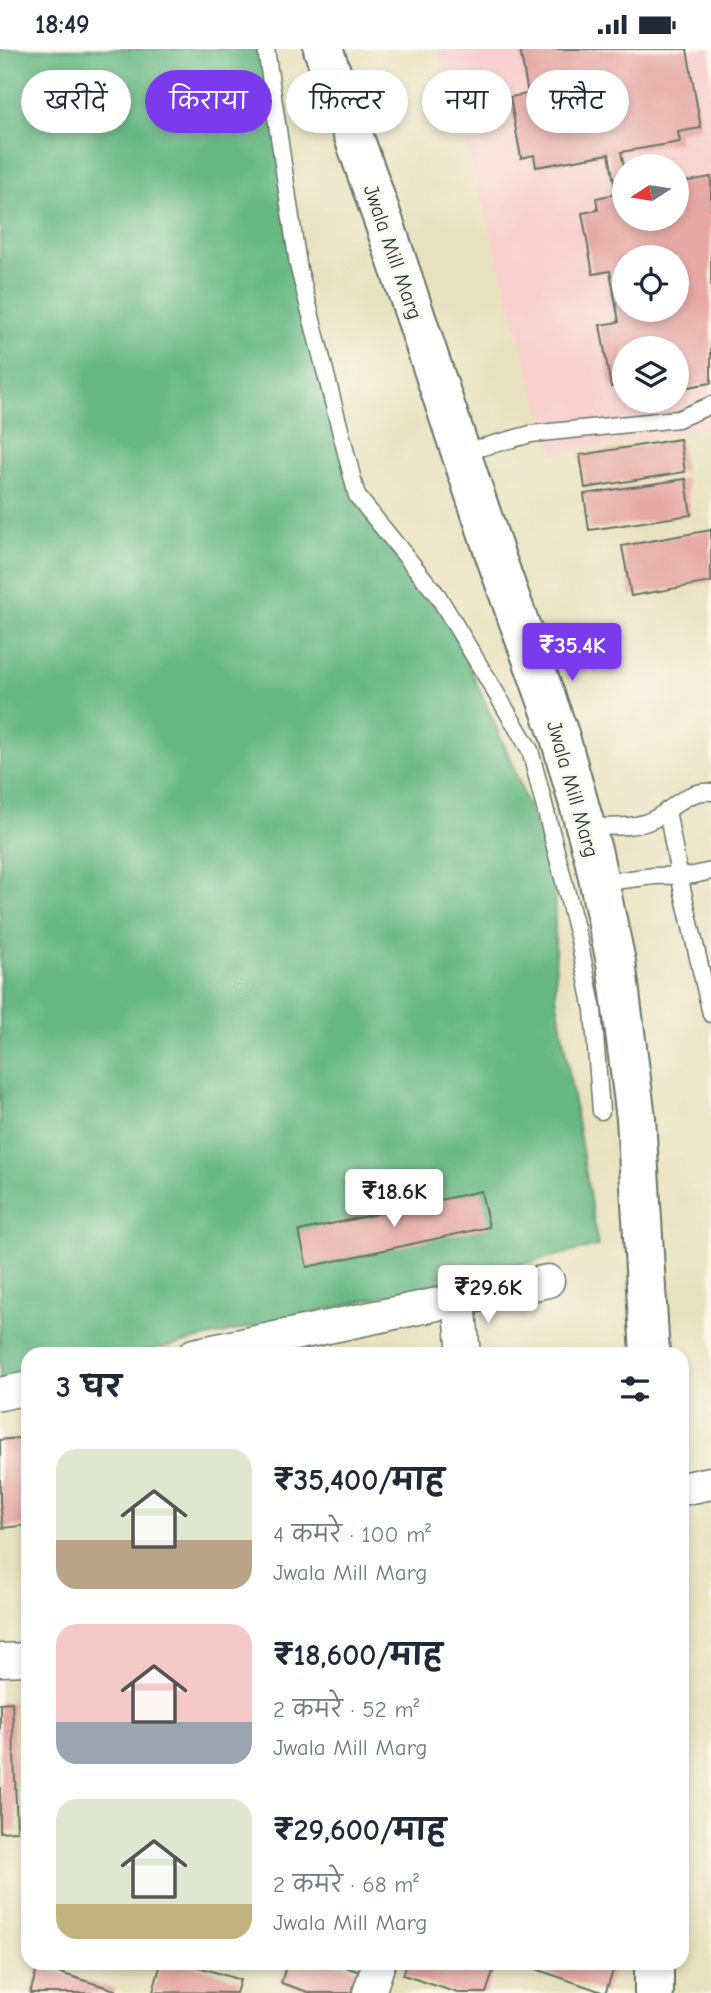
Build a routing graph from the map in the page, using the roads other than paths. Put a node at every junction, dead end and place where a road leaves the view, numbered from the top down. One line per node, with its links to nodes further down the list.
1 (266, 49): 12 (lane)
2 (323, 49): 4 (street, Jwala Mill Marg)
3 (711, 405): 4 (lane)
4 (461, 453): 7 (street, Jwala Mill Marg)
5 (711, 792): 6 (lane)
6 (667, 810): 7 (lane); 9 (lane)
7 (585, 827): 10 (street, Jwala Mill Marg)
8 (711, 871): 9 (lane)
9 (679, 875): 10 (lane); 11 (lane)
10 (599, 883): 17 (street, Jwala Mill Marg)
11 (711, 1014)
12 (601, 1111)
13 (548, 1281): 14 (street)
14 (459, 1300): 15 (street); 16 (street)
15 (233, 1347)
16 (463, 1347)
17 (650, 1347)
18 (21, 1390): 19 (street)
19 (0, 1394)
20 (711, 1483): 21 (street)
21 (689, 1488)
22 (21, 1659): 23 (street)
23 (0, 1660)
24 (377, 1970): 26 (street)
25 (654, 1970): 27 (street)
26 (369, 1993)
27 (654, 1993)

